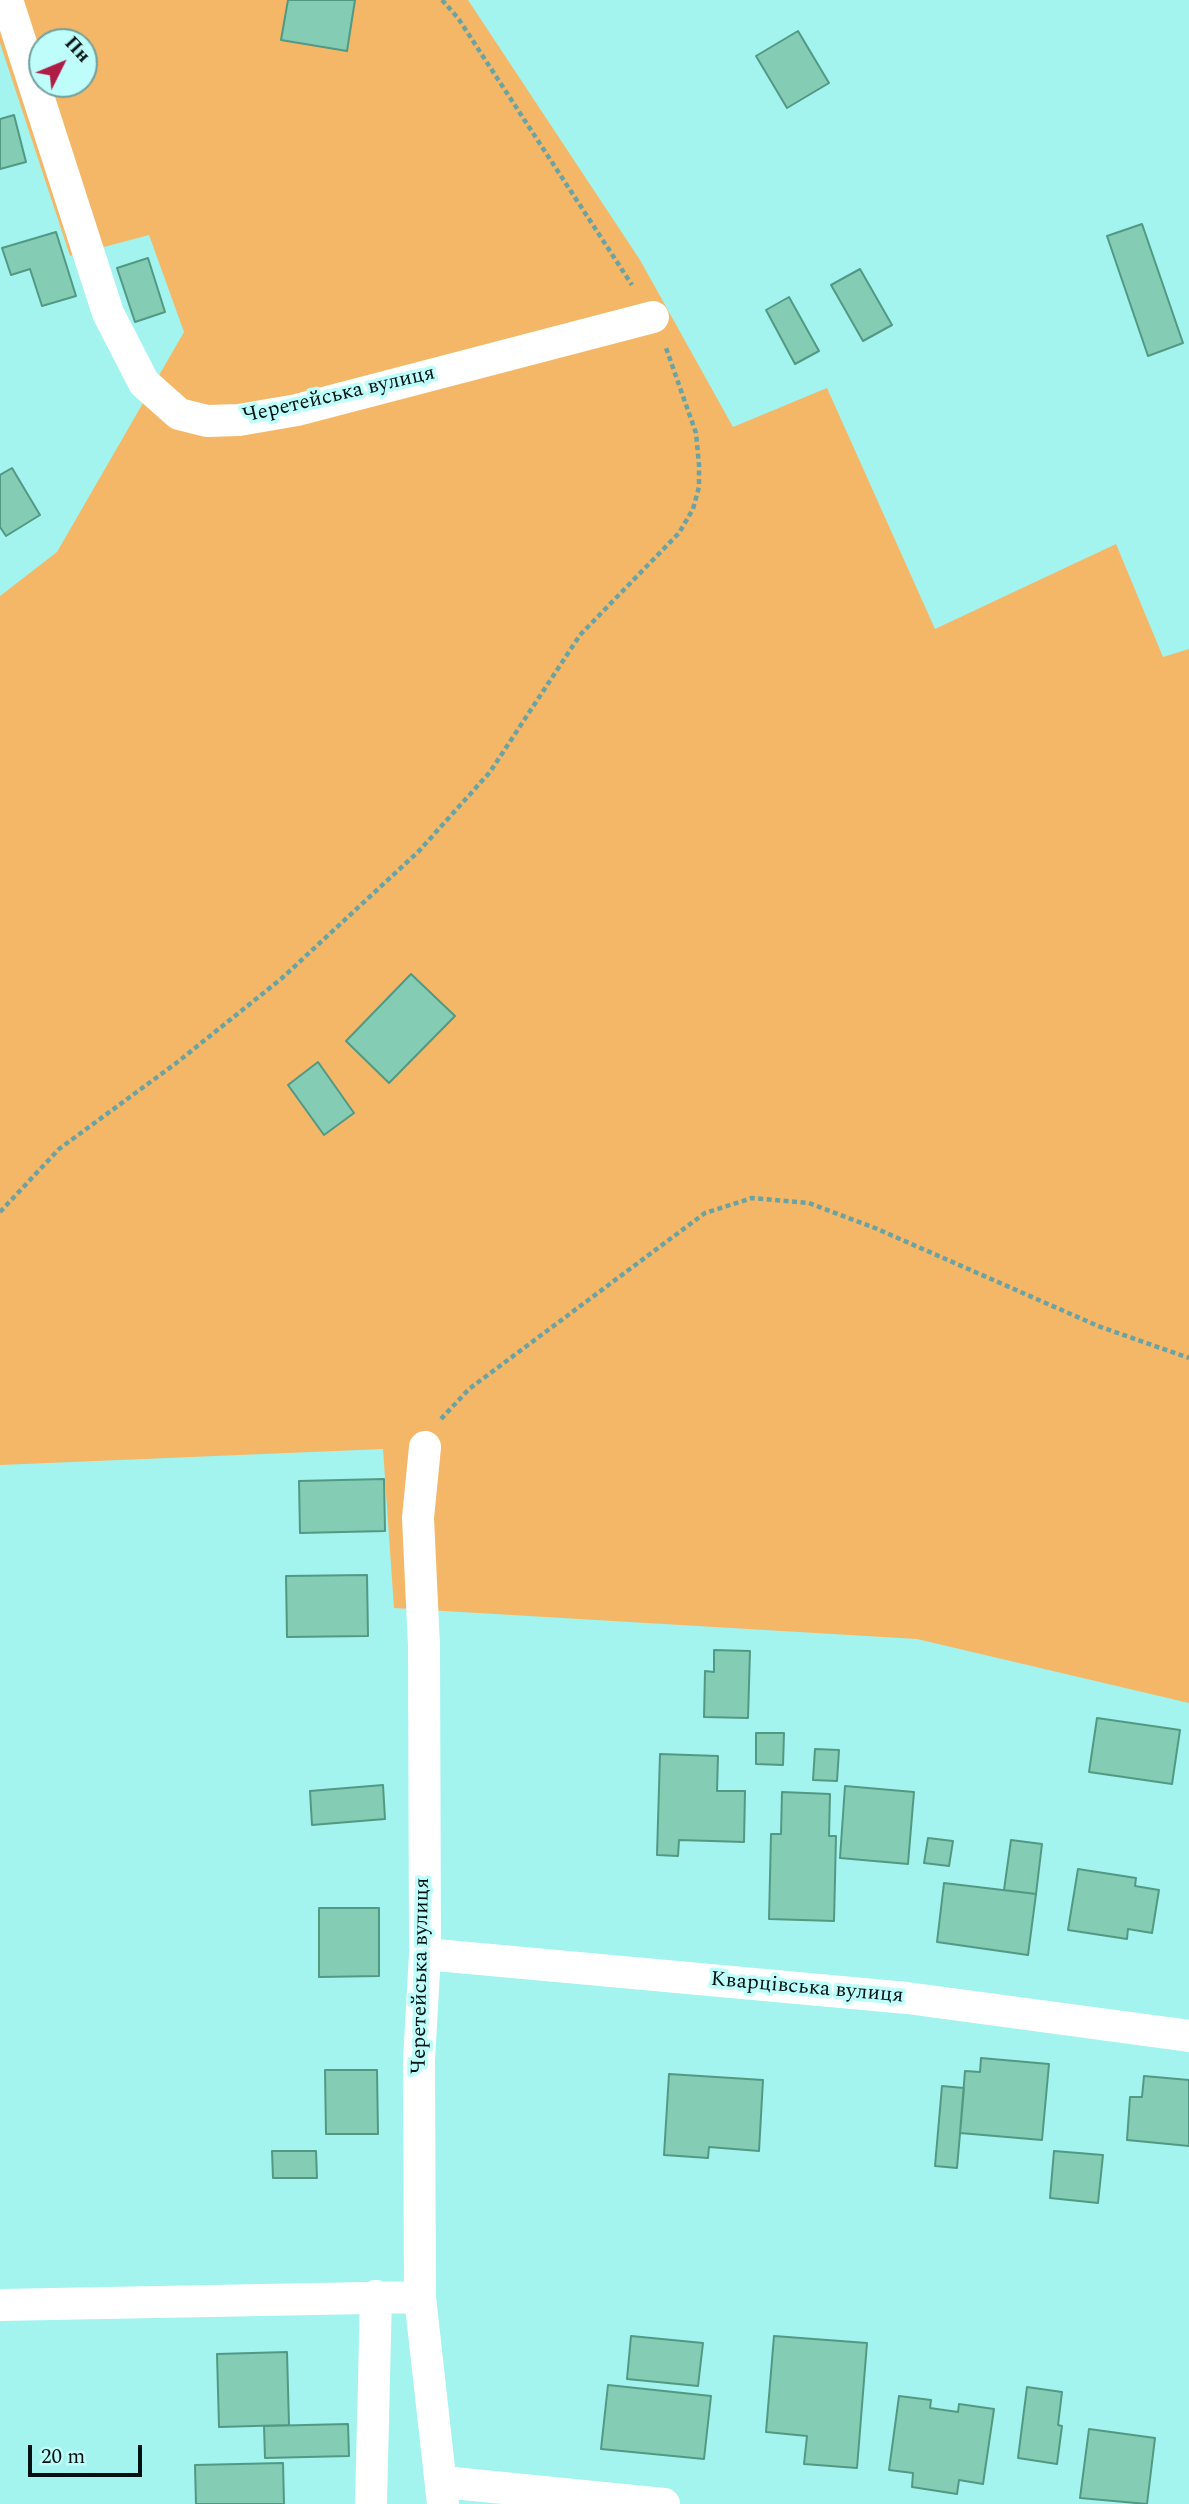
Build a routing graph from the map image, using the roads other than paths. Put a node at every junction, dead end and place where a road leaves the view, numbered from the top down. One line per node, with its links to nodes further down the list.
1 (7, 0): 2 (street, Черетейська вулиця)
2 (653, 317)
3 (425, 1447): 4 (street, Черетейська вулиця)
4 (425, 1954): 5 (street, Кварцівська вулиця); 7 (street, Черетейська вулиця)
5 (1189, 2036)
6 (376, 2296): 7 (street); 8 (street); 10 (street)
7 (420, 2297): 9 (street, Черетейська вулиця)
8 (0, 2305)
9 (443, 2493): 11 (street)
10 (371, 2504)
11 (664, 2504)

